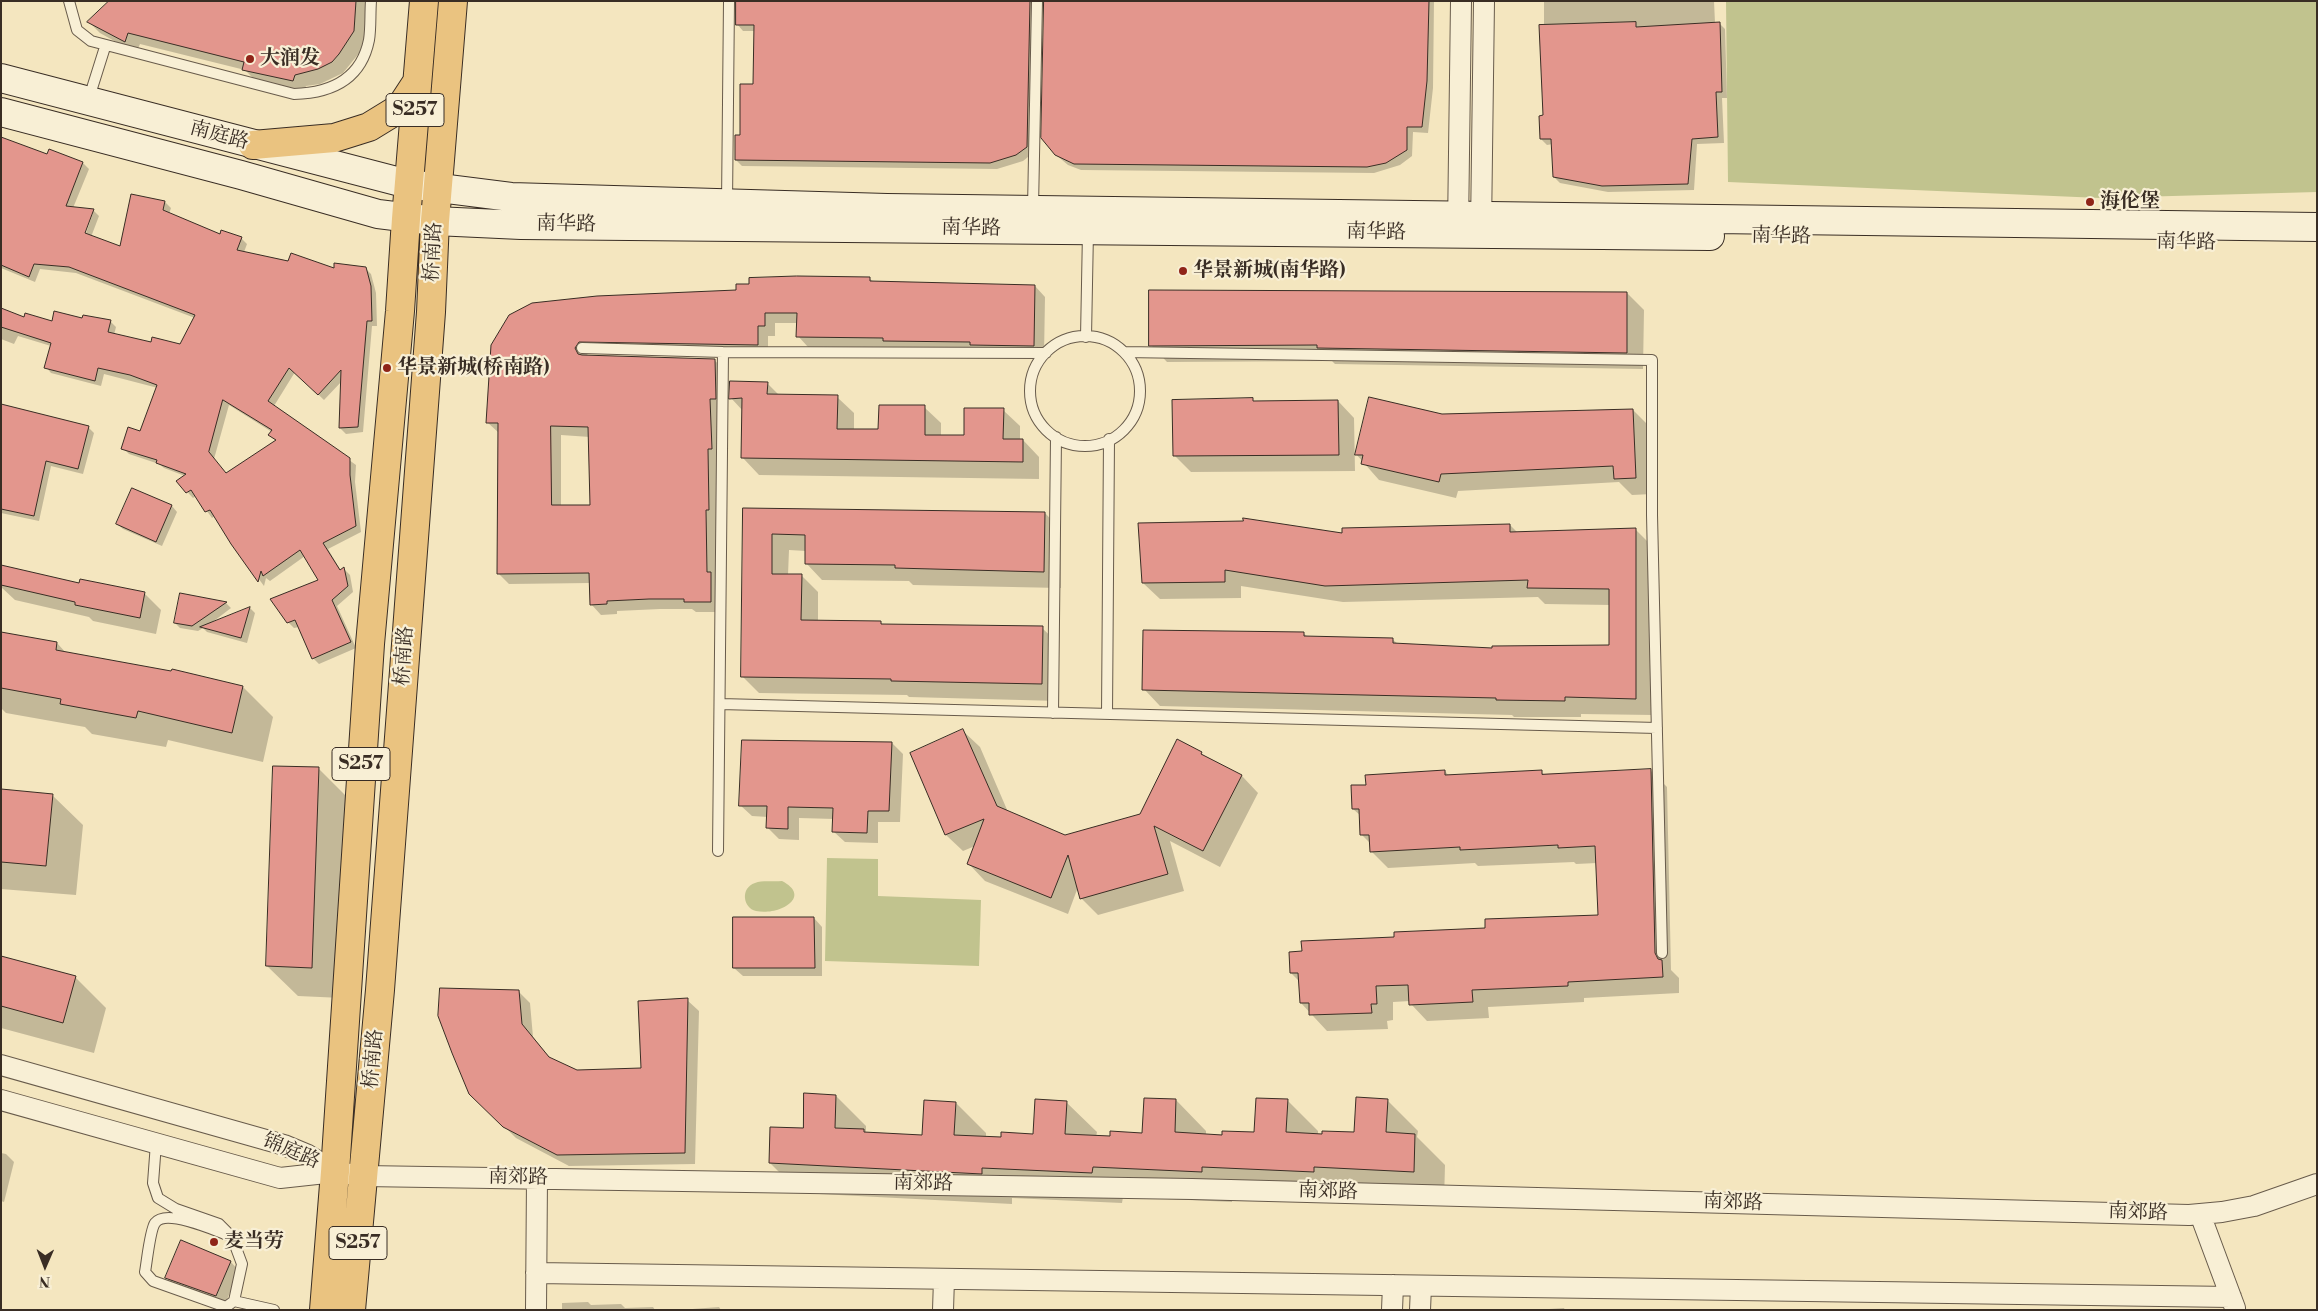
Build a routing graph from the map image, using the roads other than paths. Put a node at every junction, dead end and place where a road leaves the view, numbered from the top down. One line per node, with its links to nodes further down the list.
1 (69, 1): 9 (lane)
2 (371, 1): 9 (lane)
3 (424, 1): 11 (main road, 桥南路 / S257)
4 (453, 1): 16 (main road, 桥南路 / S257)
5 (729, 1): 17 (lane)
6 (1037, 1): 18 (lane)
7 (1461, 1): 21 (street)
8 (1484, 1): 21 (street)
9 (105, 47): 12 (lane)
10 (1, 78): 12 (street, 南庭路)
11 (417, 82): 14 (main road); 15 (main road, 桥南路 / S257)
12 (88, 102): 14 (street, 南庭路)
13 (1, 112): 19 (street, 南庭路)
14 (253, 145): 15 (street, 南庭路)
15 (408, 184): 16 (street, 南庭路); 19 (main road, 桥南路 / S257)
16 (438, 189): 17 (street, 南华路); 20 (main road, 桥南路 / S257)
17 (727, 203): 18 (street, 南华路)
18 (1033, 209): 21 (street, 南华路)
19 (406, 218): 20 (street, 南庭路); 41 (main road, 桥南路 / S257)
20 (435, 221): 23 (street, 南华路); 42 (main road, 桥南路 / S257)
21 (1470, 224): 22 (street, 南华路); 23 (street, 南华路); 24 (street, 南华路)
22 (2317, 227)
23 (1088, 230): 25 (lane)
24 (2317, 245)
25 (1086, 337): 28 (lane); 29 (lane)
26 (582, 348): 27 (lane)
27 (723, 352): 29 (lane); 32 (lane)
28 (1124, 352): 31 (lane); 35 (lane)
29 (1046, 353): 30 (lane)
30 (1056, 438): 31 (lane); 33 (lane)
31 (1109, 439): 34 (lane)
32 (720, 704): 33 (lane); 36 (lane)
33 (1054, 713): 34 (lane)
34 (1107, 714): 35 (lane)
35 (1657, 728): 37 (lane)
36 (718, 851)
37 (1662, 953)
38 (1, 1065): 41 (street, 锦庭路)
39 (1, 1100): 40 (street, 锦庭路)
40 (156, 1143): 41 (street, 锦庭路); 46 (lane)
41 (335, 1172): 42 (street, 南郊路); 56 (main road, 桥南路 / S257)
42 (364, 1176): 43 (street, 南郊路); 57 (main road, 桥南路 / S257)
43 (537, 1178): 45 (street, 南郊路); 47 (street)
44 (2317, 1184): 45 (street, 南郊路)
45 (2200, 1214): 54 (street)
46 (228, 1234): 52 (lane); 52 (lane)
47 (536, 1274): 48 (street); 58 (street)
48 (944, 1279): 49 (street); 59 (street)
49 (1393, 1285): 50 (street); 60 (street)
50 (1420, 1286): 51 (street); 61 (street)
51 (1785, 1300): 53 (street)
52 (234, 1301): 55 (lane)
53 (1889, 1301): 54 (street)
54 (2233, 1304)
55 (274, 1310)
56 (324, 1310)
57 (352, 1310)
58 (536, 1310)
59 (943, 1310)
60 (1392, 1310)
61 (1420, 1310)

